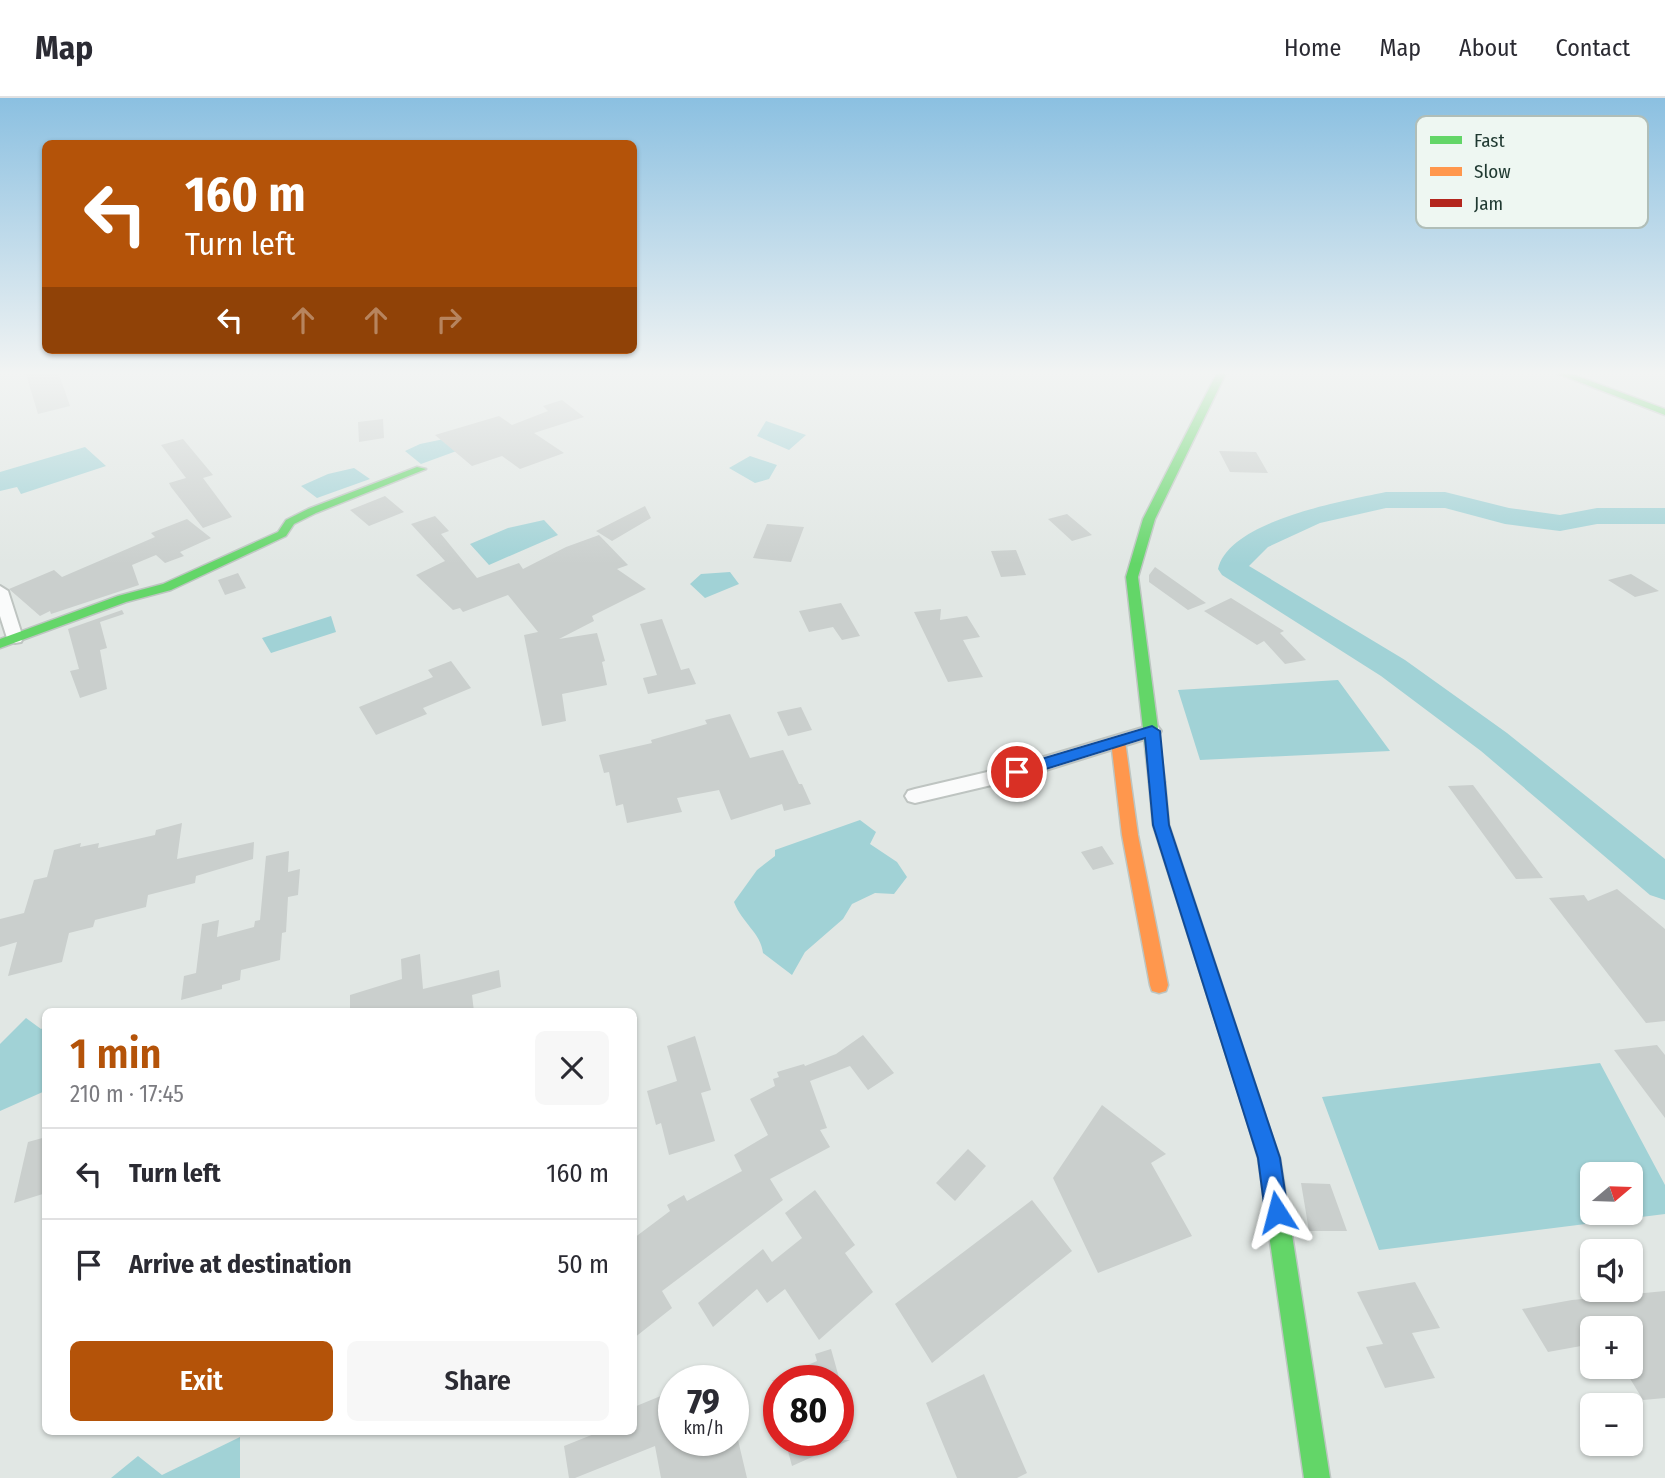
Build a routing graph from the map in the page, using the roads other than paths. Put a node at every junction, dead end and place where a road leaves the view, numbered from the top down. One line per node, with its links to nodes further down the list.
1 (1191, 435): 5 (main road)
2 (421, 470): 4 (main road)
3 (0, 591): 4 (street)
4 (8, 641)
5 (1152, 731): 6 (street); 9 (main road)
6 (1118, 741): 7 (street); 8 (main road)
7 (915, 796)
8 (1159, 985)
9 (1317, 1478)

